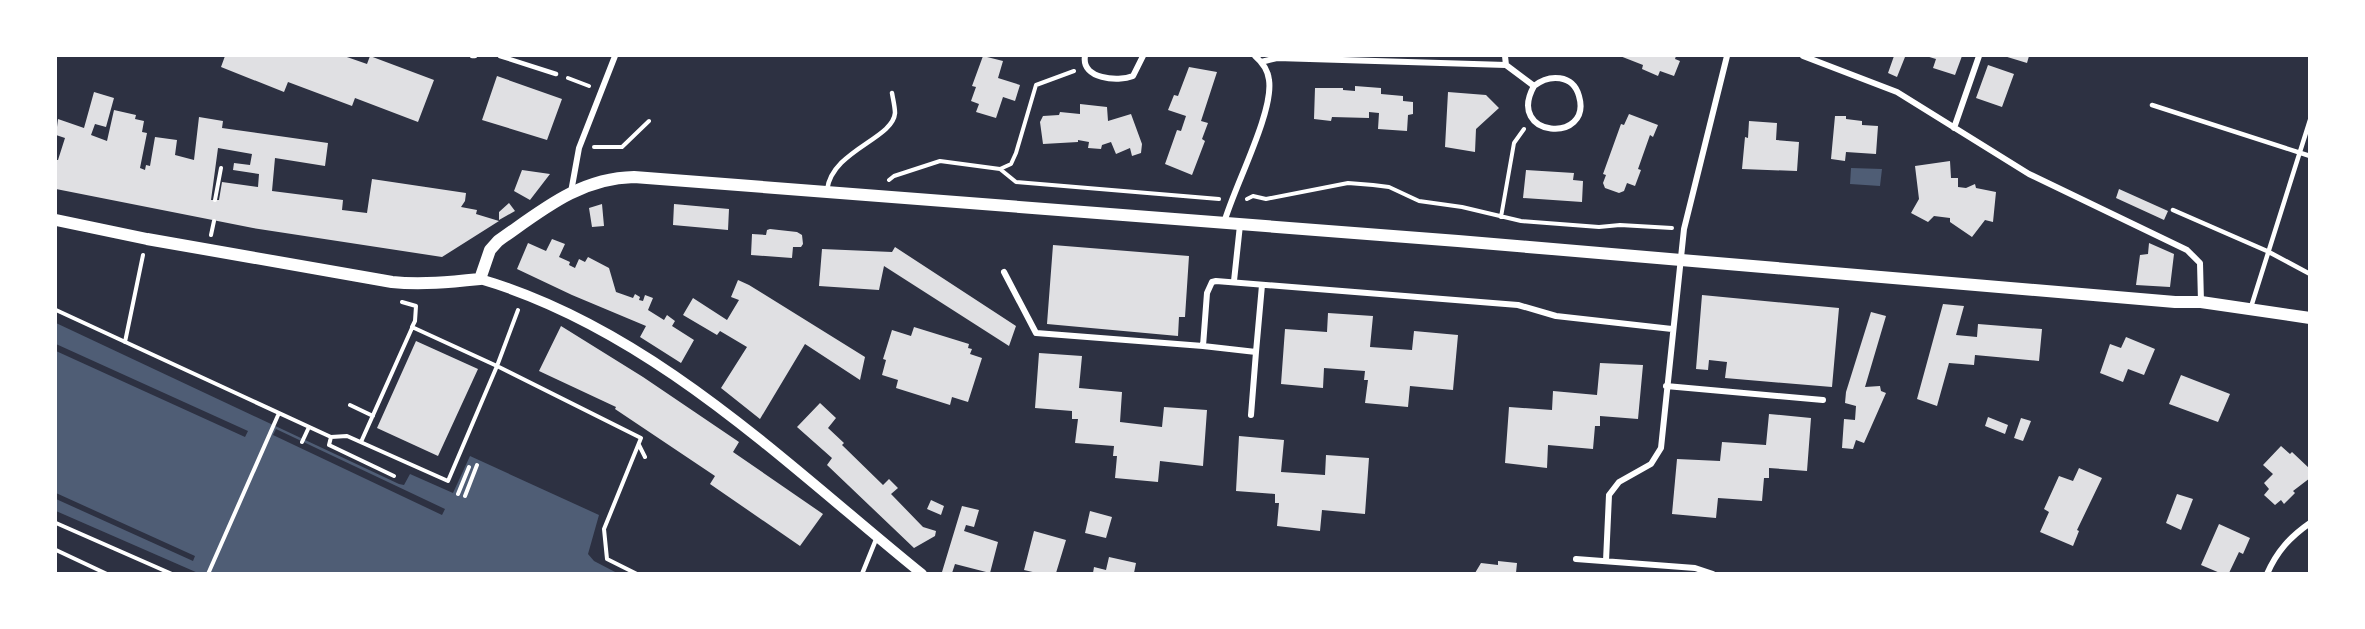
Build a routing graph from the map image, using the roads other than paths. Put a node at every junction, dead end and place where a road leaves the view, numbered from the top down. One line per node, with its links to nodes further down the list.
1 (500, 56): 12 (lane)
2 (615, 56): 20 (street)
3 (1085, 56): 4 (street)
4 (1143, 56)
5 (1255, 56): 10 (street)
6 (1505, 56): 11 (street)
7 (1727, 56): 27 (street)
8 (1803, 56): 17 (street)
9 (1979, 56): 17 (street)
10 (1261, 62): 11 (street); 24 (street)
11 (1506, 65): 13 (street)
12 (556, 74)
13 (1534, 86): 13 (street)
14 (892, 93): 21 (lane)
15 (2152, 105): 18 (lane)
16 (2310, 120): 18 (lane)
17 (1954, 128): 33 (street)
18 (2299, 153): 19 (lane); 26 (lane)
19 (2310, 156)
20 (571, 192): 21 (main road); 30 (main road)
21 (827, 192): 24 (main road)
22 (2173, 210): 26 (lane)
23 (56, 220): 30 (main road)
24 (1224, 224): 25 (main road)
25 (1240, 225): 27 (main road); 31 (street)
26 (2267, 251): 29 (lane); 34 (lane)
27 (1680, 260): 33 (main road); 36 (street)
28 (1004, 272): 37 (street)
29 (2310, 274)
30 (480, 279): 43 (street)
31 (1234, 281): 32 (street); 37 (street)
32 (1262, 285): 36 (street); 38 (street)
33 (2201, 302): 34 (main road)
34 (2250, 310): 35 (main road)
35 (2310, 318)
36 (1672, 328): 39 (street)
37 (1203, 346): 38 (street)
38 (1256, 352): 41 (street)
39 (1666, 386): 40 (street); 45 (street)
40 (1822, 400)
41 (1251, 415)
42 (2310, 523): 49 (street)
43 (877, 537): 46 (lane); 47 (street)
44 (1576, 559): 45 (street)
45 (1606, 561): 48 (street)
46 (862, 573)
47 (922, 573)
48 (1713, 573)
49 (2267, 573)

